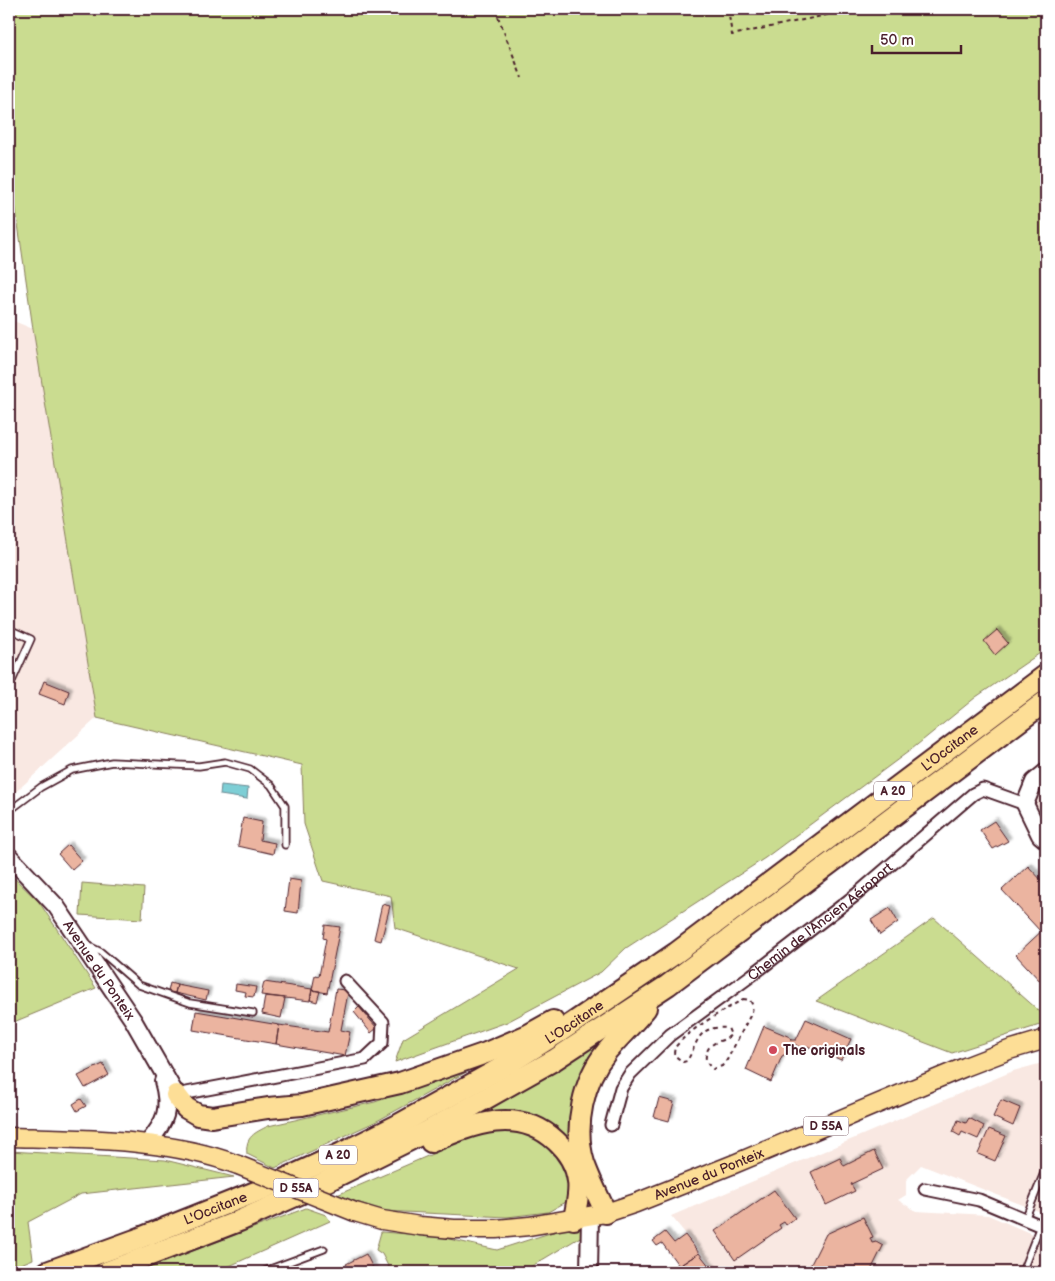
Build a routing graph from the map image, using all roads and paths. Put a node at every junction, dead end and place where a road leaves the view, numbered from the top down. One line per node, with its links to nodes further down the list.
1 (495, 9): 4 (path)
2 (728, 9): 3 (path)
3 (854, 9)
4 (522, 78)
5 (9, 629): 7 (lane)
6 (1046, 675): 18 (highway, L'Occitane / A 20)
7 (9, 688)
8 (1046, 701): 17 (highway, L'Occitane / A 20)
9 (1046, 772): 10 (street)
10 (1025, 804): 12 (street); 24 (street, Chemin de l'Ancien Aéroport)
11 (9, 811): 13 (lane)
12 (1046, 840)
13 (285, 845)
14 (9, 856): 15 (street, Avenue du Ponteix)
15 (80, 941): 20 (lane); 22 (street, Avenue du Ponteix)
16 (344, 981): 23 (street)
17 (668, 985): 27 (highway, L'Occitane / A 20); 30 (highway)
18 (610, 997): 23 (highway); 34 (highway, L'Occitane / A 20)
19 (743, 999): 19 (path)
20 (252, 1013)
21 (1046, 1039): 30 (main road, Avenue du Ponteix / D 55A)
22 (158, 1062): 23 (street, Avenue du Ponteix); 26 (street)
23 (176, 1095)
24 (611, 1125)
25 (9, 1137): 26 (main road)
26 (146, 1144): 30 (main road, Avenue du Ponteix / D 55A, bridge)
27 (377, 1158): 30 (highway); 35 (highway, L'Occitane / A 20)
28 (1046, 1168): 31 (lane)
29 (925, 1189): 31 (street)
30 (590, 1216): 37 (street)
31 (1025, 1219): 32 (street)
32 (1043, 1227): 38 (lane)
33 (324, 1249): 36 (lane)
34 (47, 1272)
35 (106, 1272)
36 (262, 1272)
37 (589, 1272)
38 (1022, 1272)

